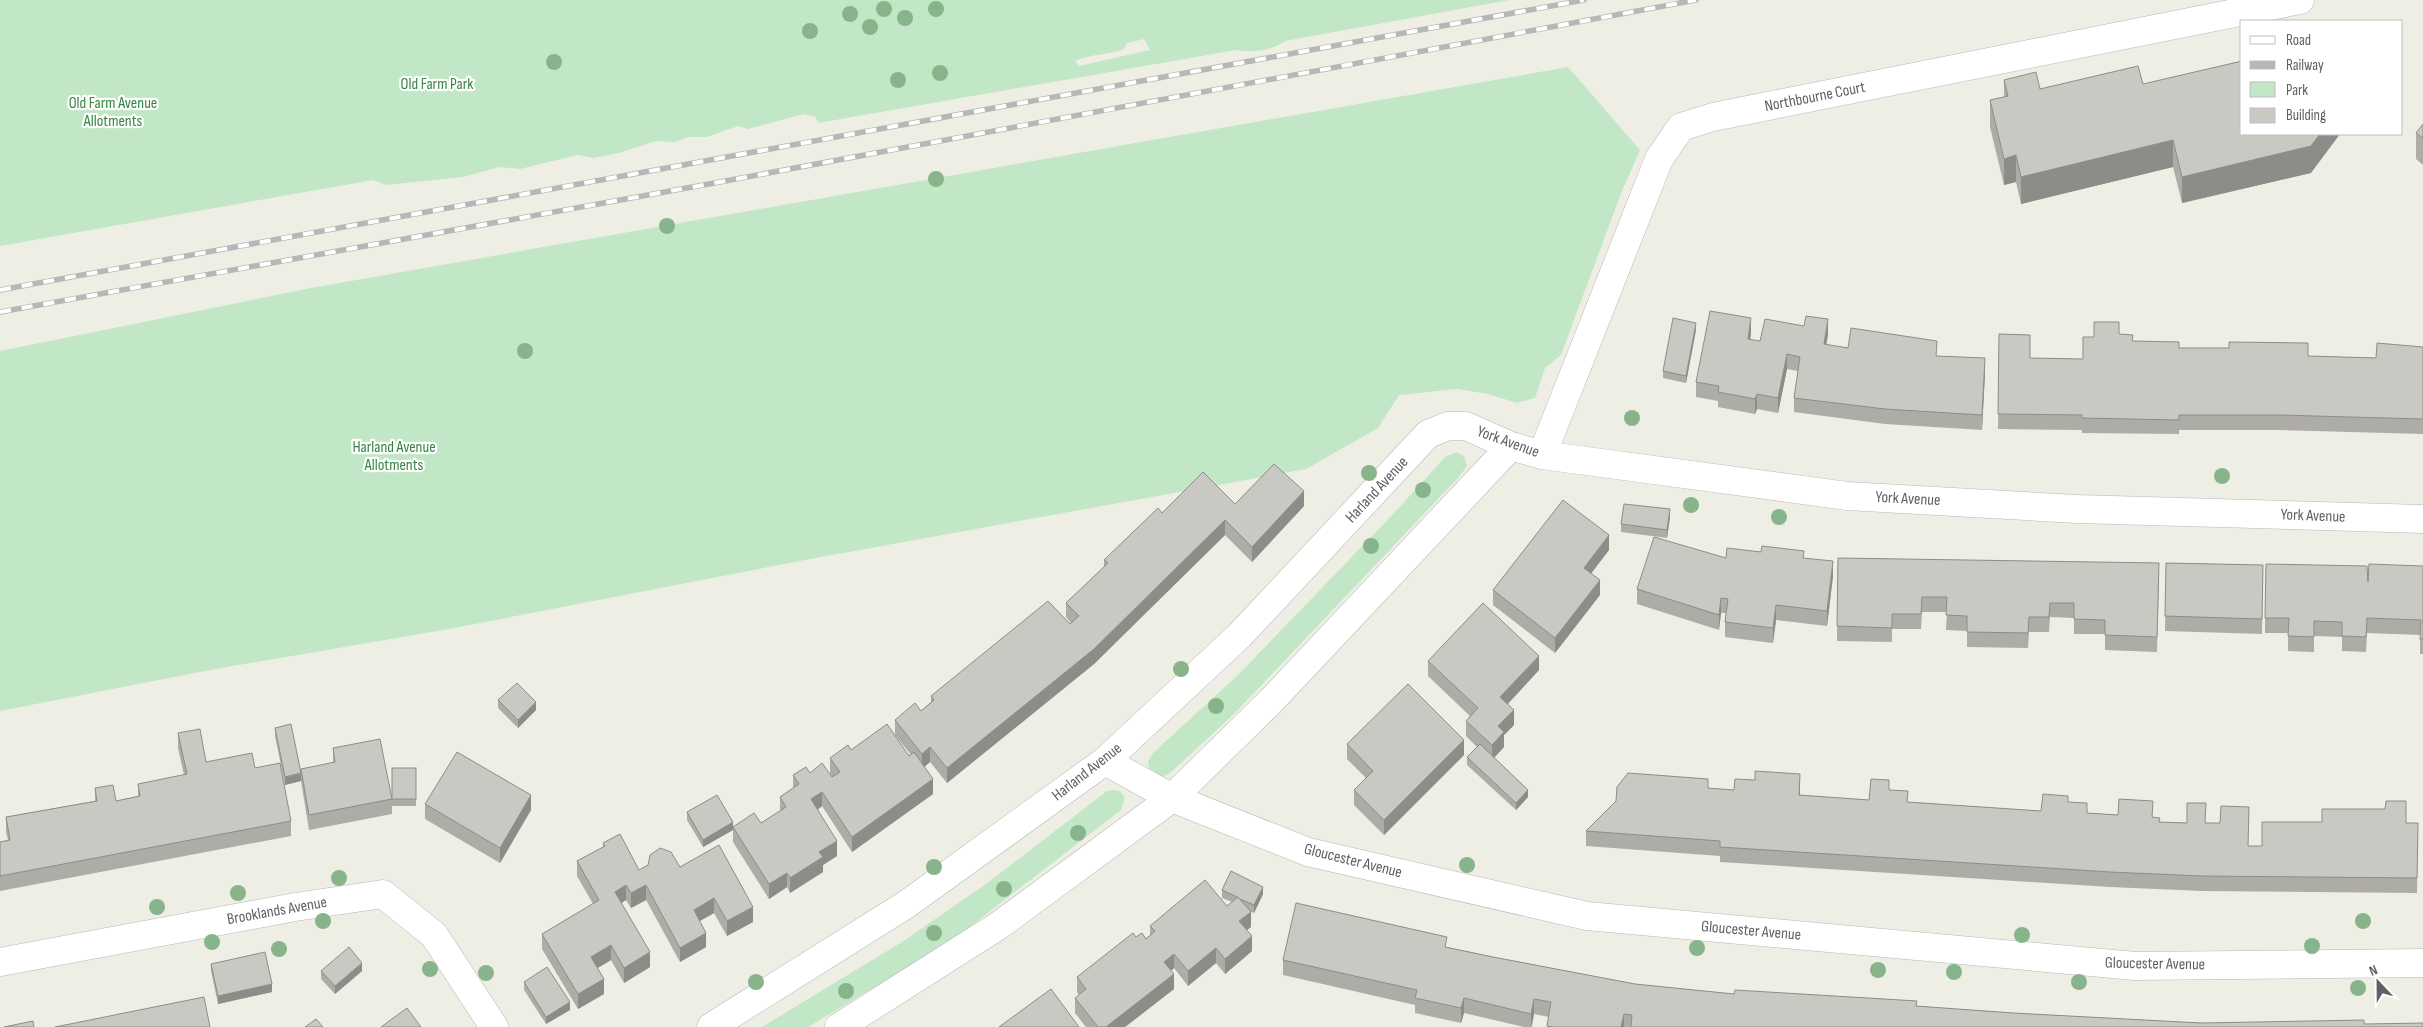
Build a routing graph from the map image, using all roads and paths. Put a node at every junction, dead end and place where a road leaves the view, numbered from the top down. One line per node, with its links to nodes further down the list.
1 (2300, 0): 4 (street, Northbourne Court)
2 (1511, 446): 3 (street, York Avenue); 4 (street, York Avenue); 7 (street)
3 (1411, 453): 6 (street, Harland Avenue)
4 (1542, 455): 5 (street, York Avenue)
5 (2423, 519)
6 (1105, 761): 7 (street, Gloucester Avenue); 11 (street, Harland Avenue)
7 (1172, 798): 9 (street, Gloucester Avenue); 12 (street)
8 (0, 962): 10 (street, Brooklands Avenue)
9 (2423, 963)
10 (494, 1027)
11 (712, 1027)
12 (839, 1027)

